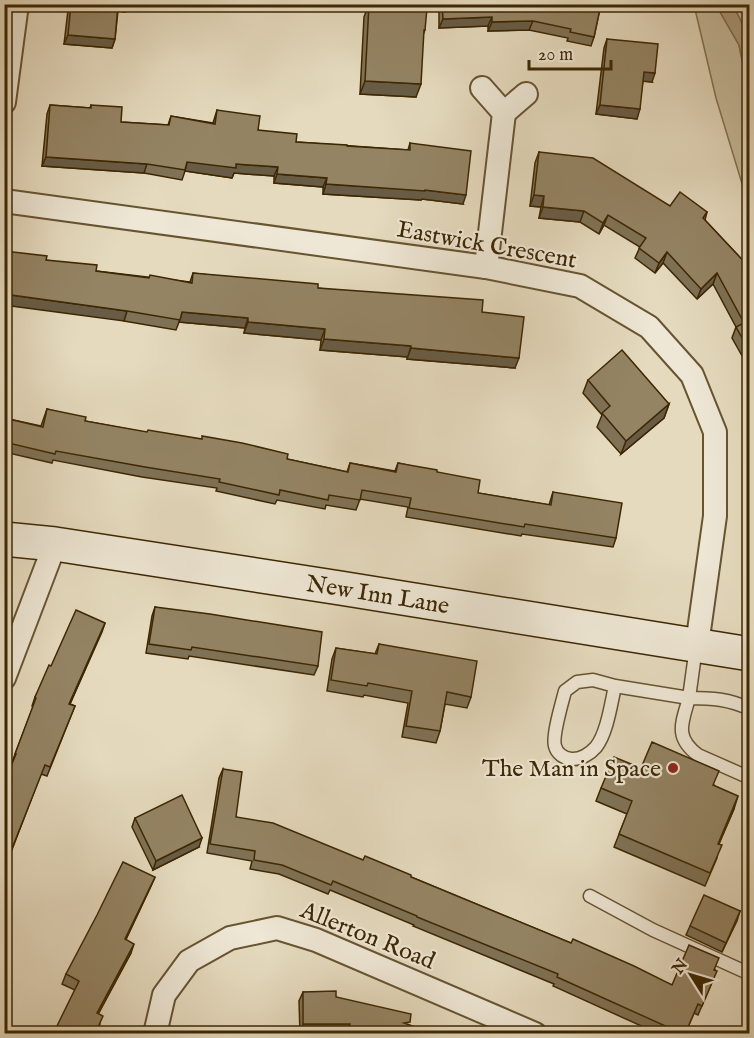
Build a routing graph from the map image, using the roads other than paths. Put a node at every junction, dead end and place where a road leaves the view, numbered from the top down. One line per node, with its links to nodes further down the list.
1 (17, 4): 4 (street)
2 (482, 88): 5 (street)
3 (526, 94): 5 (street)
4 (4, 102)
5 (504, 113): 7 (street)
6 (4, 201): 7 (street, Eastwick Crescent)
7 (486, 267): 10 (street, Eastwick Crescent)
8 (4, 538): 9 (street, New Inn Lane)
9 (55, 544): 10 (street, New Inn Lane); 12 (street)
10 (697, 645): 11 (street, New Inn Lane); 14 (lane)
11 (750, 654)
12 (4, 678)
13 (615, 686): 13 (lane); 14 (lane)
14 (689, 698): 15 (lane); 16 (lane)
15 (750, 710)
16 (750, 778)
17 (590, 896): 18 (lane)
18 (750, 974)
19 (155, 1034): 20 (street, Allerton Road)
20 (535, 1034)

